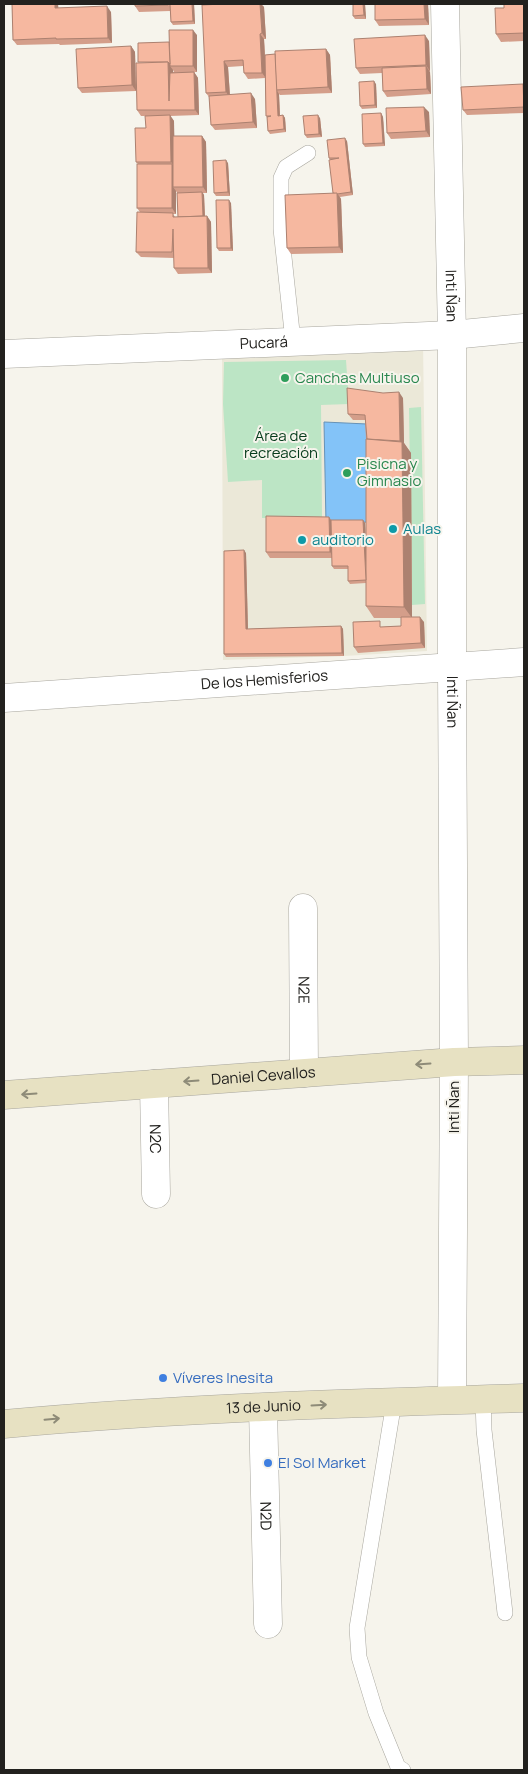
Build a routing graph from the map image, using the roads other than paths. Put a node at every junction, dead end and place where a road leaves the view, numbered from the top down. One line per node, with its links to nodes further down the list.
1 (445, 4): 4 (street, Inti Ñan)
2 (308, 153): 5 (lane)
3 (524, 328): 4 (street, Pucará)
4 (452, 335): 5 (street, Pucará); 8 (street, Inti Ñan)
5 (293, 341): 6 (street, Pucará)
6 (4, 354)
7 (524, 662): 8 (street, De los Hemisferios)
8 (452, 668): 9 (street, De los Hemisferios); 12 (street, Inti Ñan)
9 (4, 698)
10 (303, 908): 13 (street, N2E)
11 (524, 1060): 12 (street, Daniel Cevallos)
12 (454, 1062): 13 (street, Daniel Cevallos, one-way to 13); 19 (street, Inti Ñan)
13 (304, 1073): 14 (street, Daniel Cevallos, one-way to 14)
14 (154, 1084): 15 (street, Daniel Cevallos, one-way to 15); 16 (street, N2C)
15 (4, 1096)
16 (156, 1194)
17 (524, 1398): 18 (street, 13 de Junio)
18 (483, 1399): 19 (street, 13 de Junio); 23 (lane)
19 (452, 1400): 20 (street, 13 de Junio)
20 (394, 1402): 21 (street, 13 de Junio, one-way to 20); 25 (lane)
21 (262, 1408): 22 (street, 13 de Junio, one-way to 21); 24 (street, N2D)
22 (4, 1424)
23 (505, 1613)
24 (268, 1624)
25 (403, 1770)

